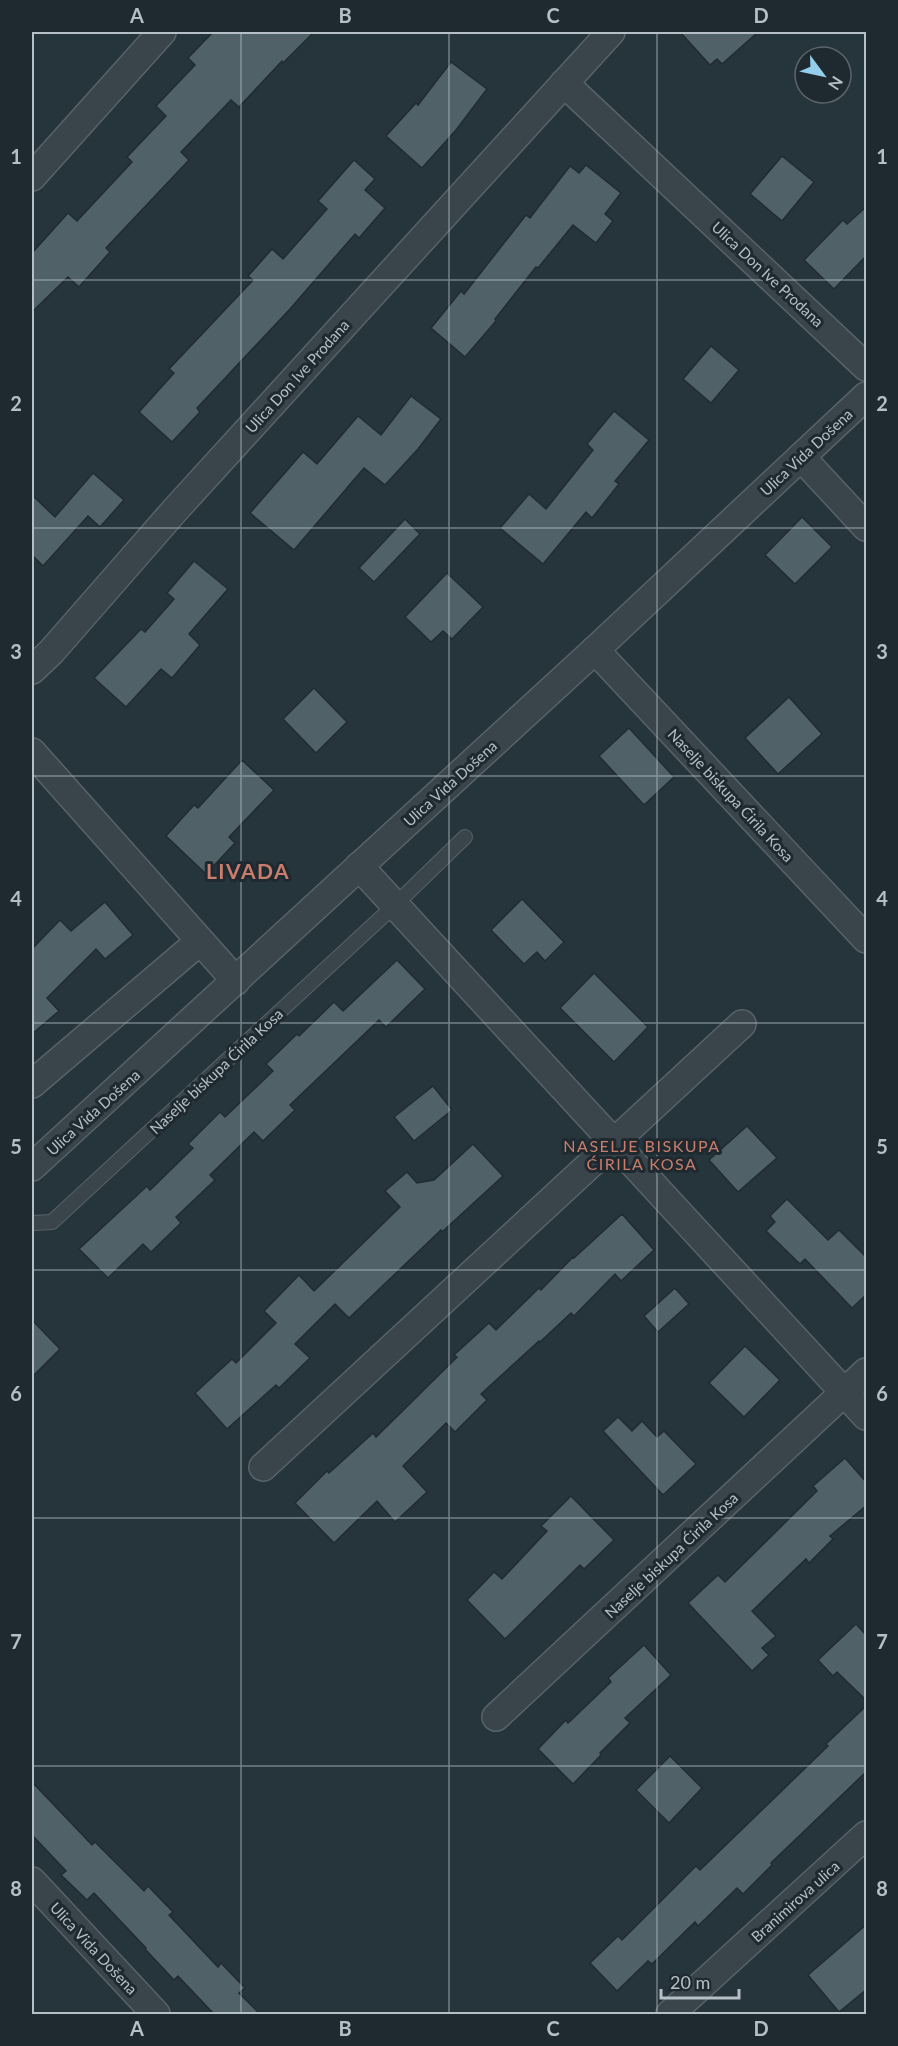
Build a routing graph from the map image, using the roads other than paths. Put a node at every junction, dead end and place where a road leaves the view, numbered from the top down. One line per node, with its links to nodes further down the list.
1 (162, 32): 4 (street)
2 (611, 32): 3 (street, Ulica Don Ive Prodana)
3 (564, 83): 5 (street, Ulica Don Ive Prodana); 10 (street, Ulica Don Ive Prodana)
4 (32, 177)
5 (867, 367)
6 (867, 396): 7 (street, Ulica Vida Došena)
7 (801, 457): 8 (street); 9 (street, Ulica Vida Došena)
8 (867, 526)
9 (595, 650): 13 (street, Ulica Vida Došena); 15 (street, Naselje biskupa Ćirila Kosa)
10 (32, 670)
11 (32, 752): 16 (street)
12 (465, 837): 14 (lane, Naselje biskupa Ćirila Kosa)
13 (359, 866): 14 (street); 17 (street, Ulica Vida Došena)
14 (395, 905): 20 (street); 22 (lane, Naselje biskupa Ćirila Kosa)
15 (867, 939)
16 (200, 941): 17 (street); 19 (street)
17 (236, 981): 21 (street, Ulica Vida Došena)
18 (742, 1024): 20 (street)
19 (32, 1084)
20 (613, 1142): 24 (street); 26 (street)
21 (32, 1167)
22 (32, 1223)
23 (867, 1372): 24 (street, Naselje biskupa Ćirila Kosa)
24 (845, 1393): 25 (street); 27 (street, Naselje biskupa Ćirila Kosa)
25 (867, 1416)
26 (263, 1467)
27 (496, 1717)
28 (867, 1835): 31 (street, Branimirova ulica)
29 (32, 1881): 30 (street, Ulica Vida Došena)
30 (156, 2014)
31 (670, 2014)

